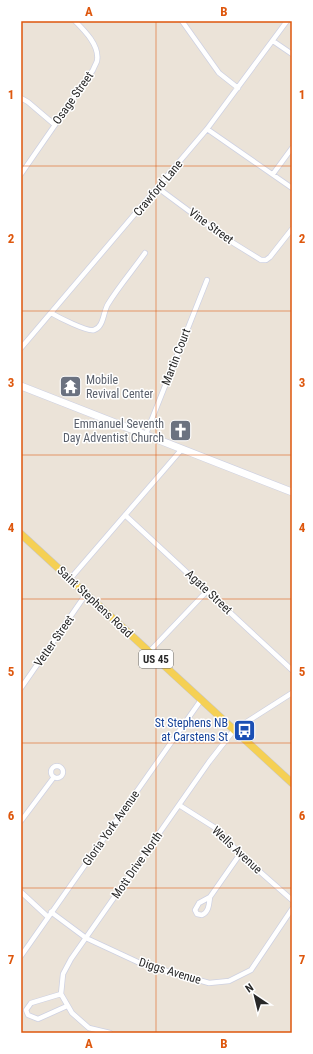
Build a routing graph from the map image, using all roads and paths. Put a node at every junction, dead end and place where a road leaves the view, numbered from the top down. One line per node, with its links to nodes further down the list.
1 (75, 21): 8 (street, Osage Street)
2 (182, 21): 6 (street)
3 (287, 21): 4 (street, Crawford Lane)
4 (273, 41): 5 (street); 6 (street, Crawford Lane)
5 (292, 54)
6 (238, 88): 9 (street, Crawford Lane)
7 (21, 98): 8 (street)
8 (55, 125): 11 (street, Osage Street)
9 (207, 129): 12 (street); 13 (street, Crawford Lane)
10 (292, 148): 12 (street)
11 (21, 174)
12 (273, 174): 14 (street)
13 (158, 188): 15 (street, Vine Street); 18 (street, Crawford Lane)
14 (292, 188)
15 (292, 229)
16 (145, 253): 18 (street)
17 (207, 280): 21 (street, Martin Court)
18 (51, 313): 19 (street, Crawford Lane)
19 (21, 348)
20 (21, 386): 21 (main road)
21 (146, 434): 22 (main road)
22 (182, 449): 23 (main road); 24 (street)
23 (292, 492)
24 (125, 515): 26 (street); 27 (street, Agate Street)
25 (21, 534): 26 (main road, Saint Stephens Road / US 45)
26 (70, 579): 28 (main road, Saint Stephens Road / US 45)
27 (207, 591): 29 (street); 30 (street, Agate Street)
28 (86, 594): 29 (main road, Saint Stephens Road / US 45); 31 (street, Vetter Street)
29 (149, 652): 33 (main road, Saint Stephens Road / US 45)
30 (292, 670)
31 (21, 688)
32 (292, 693): 34 (street, Mott Drive North)
33 (201, 700): 34 (main road, Saint Stephens Road / US 45); 44 (street, Gloria York Avenue)
34 (234, 730): 36 (main road, Saint Stephens Road / US 45); 37 (street, Mott Drive North)
35 (54, 777): 38 (street)
36 (292, 783)
37 (179, 805): 39 (street, Wells Avenue); 46 (street, Mott Drive North)
38 (21, 821)
39 (240, 854): 41 (street); 42 (street, Wells Avenue)
40 (21, 892): 45 (street)
41 (210, 897)
42 (292, 900)
43 (292, 909): 46 (street, Diggs Avenue)
44 (51, 912): 45 (street, Gloria York Avenue); 46 (street, Diggs Avenue)
45 (48, 917): 47 (street, Gloria York Avenue)
46 (86, 938): 48 (street, Mott Drive North)
47 (21, 956)
48 (61, 994): 49 (street); 49 (street)
49 (67, 1006): 50 (street)
50 (110, 1033)

